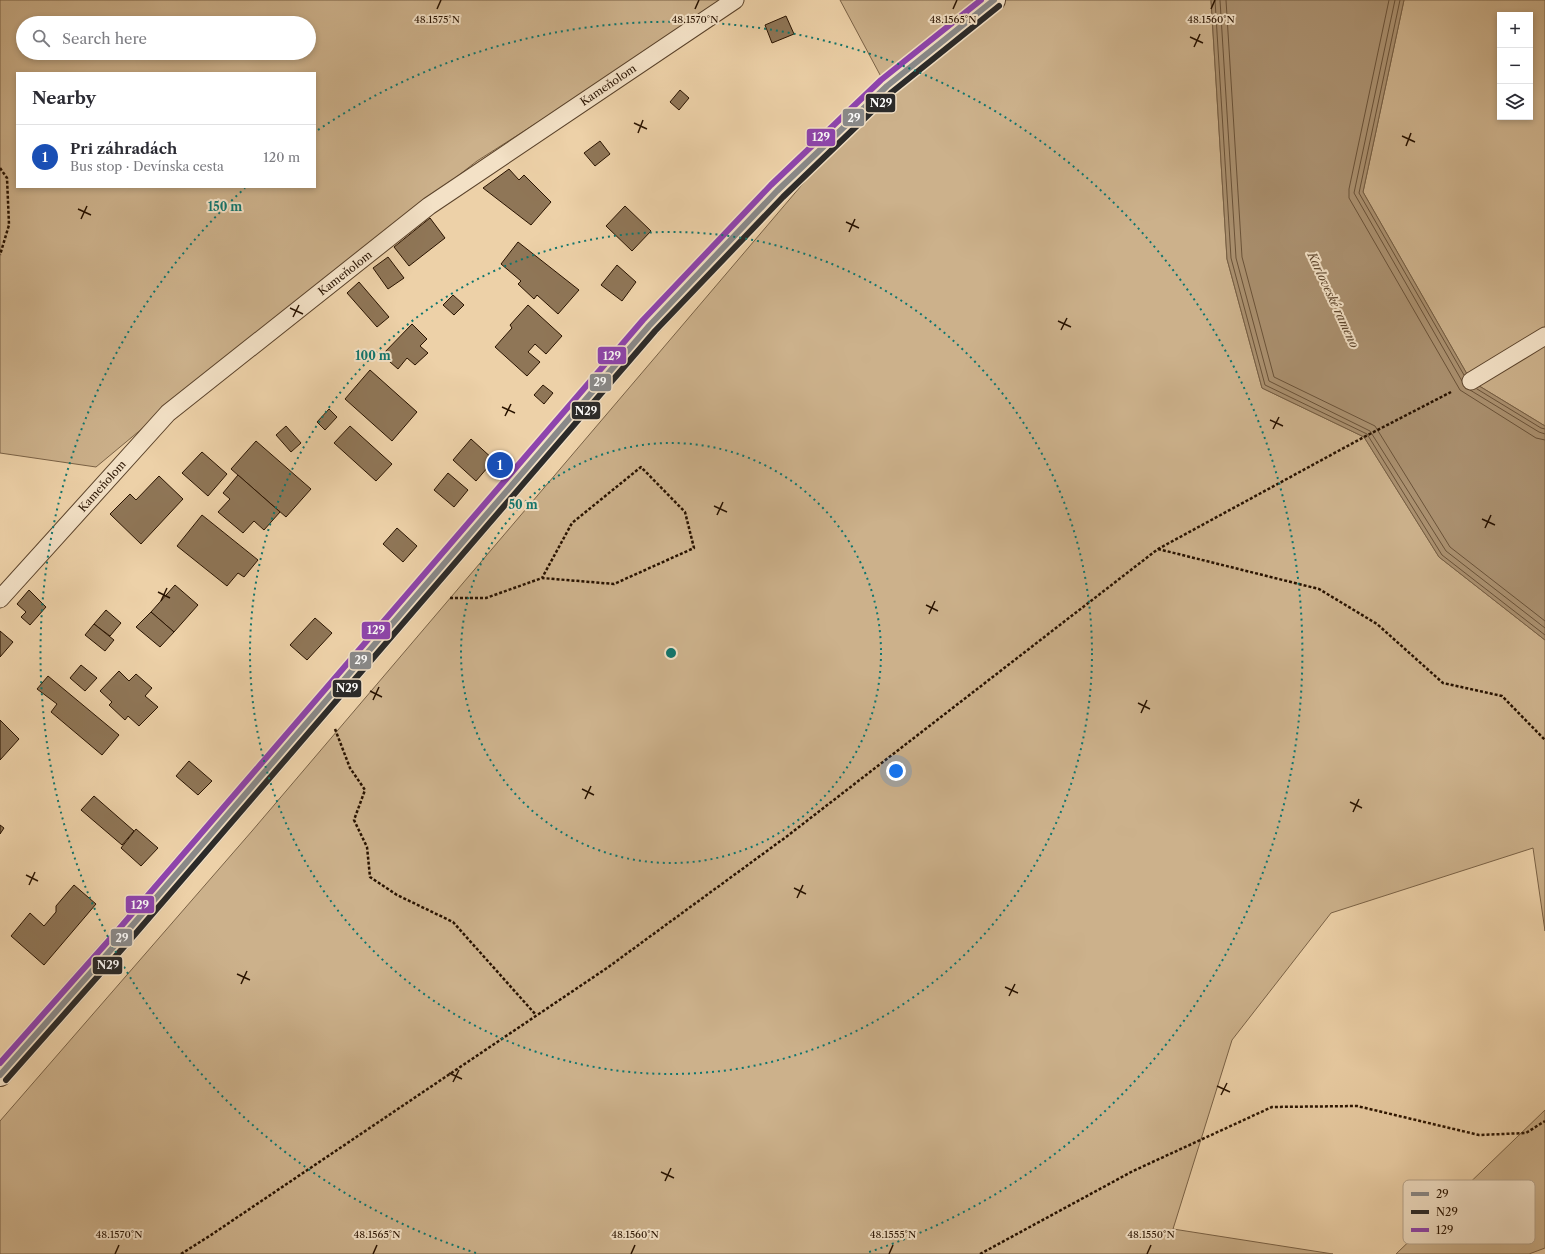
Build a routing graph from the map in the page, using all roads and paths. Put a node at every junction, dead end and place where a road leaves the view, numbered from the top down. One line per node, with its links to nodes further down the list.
1 (735, 0): 10 (lane, Kameňolom)
2 (994, 0): 9 (street)
3 (0, 168): 4 (path)
4 (0, 255)
5 (1545, 336): 6 (lane)
6 (1471, 381): 7 (path)
7 (1158, 550): 12 (path); 13 (path)
8 (542, 578): 8 (path); 9 (path)
9 (415, 597): 11 (street)
10 (0, 599)
11 (328, 699): 13 (path); 14 (street)
12 (1545, 740)
13 (536, 1015): 16 (path)
14 (0, 1075)
15 (1545, 1121): 17 (path)
16 (181, 1254)
17 (980, 1254)

